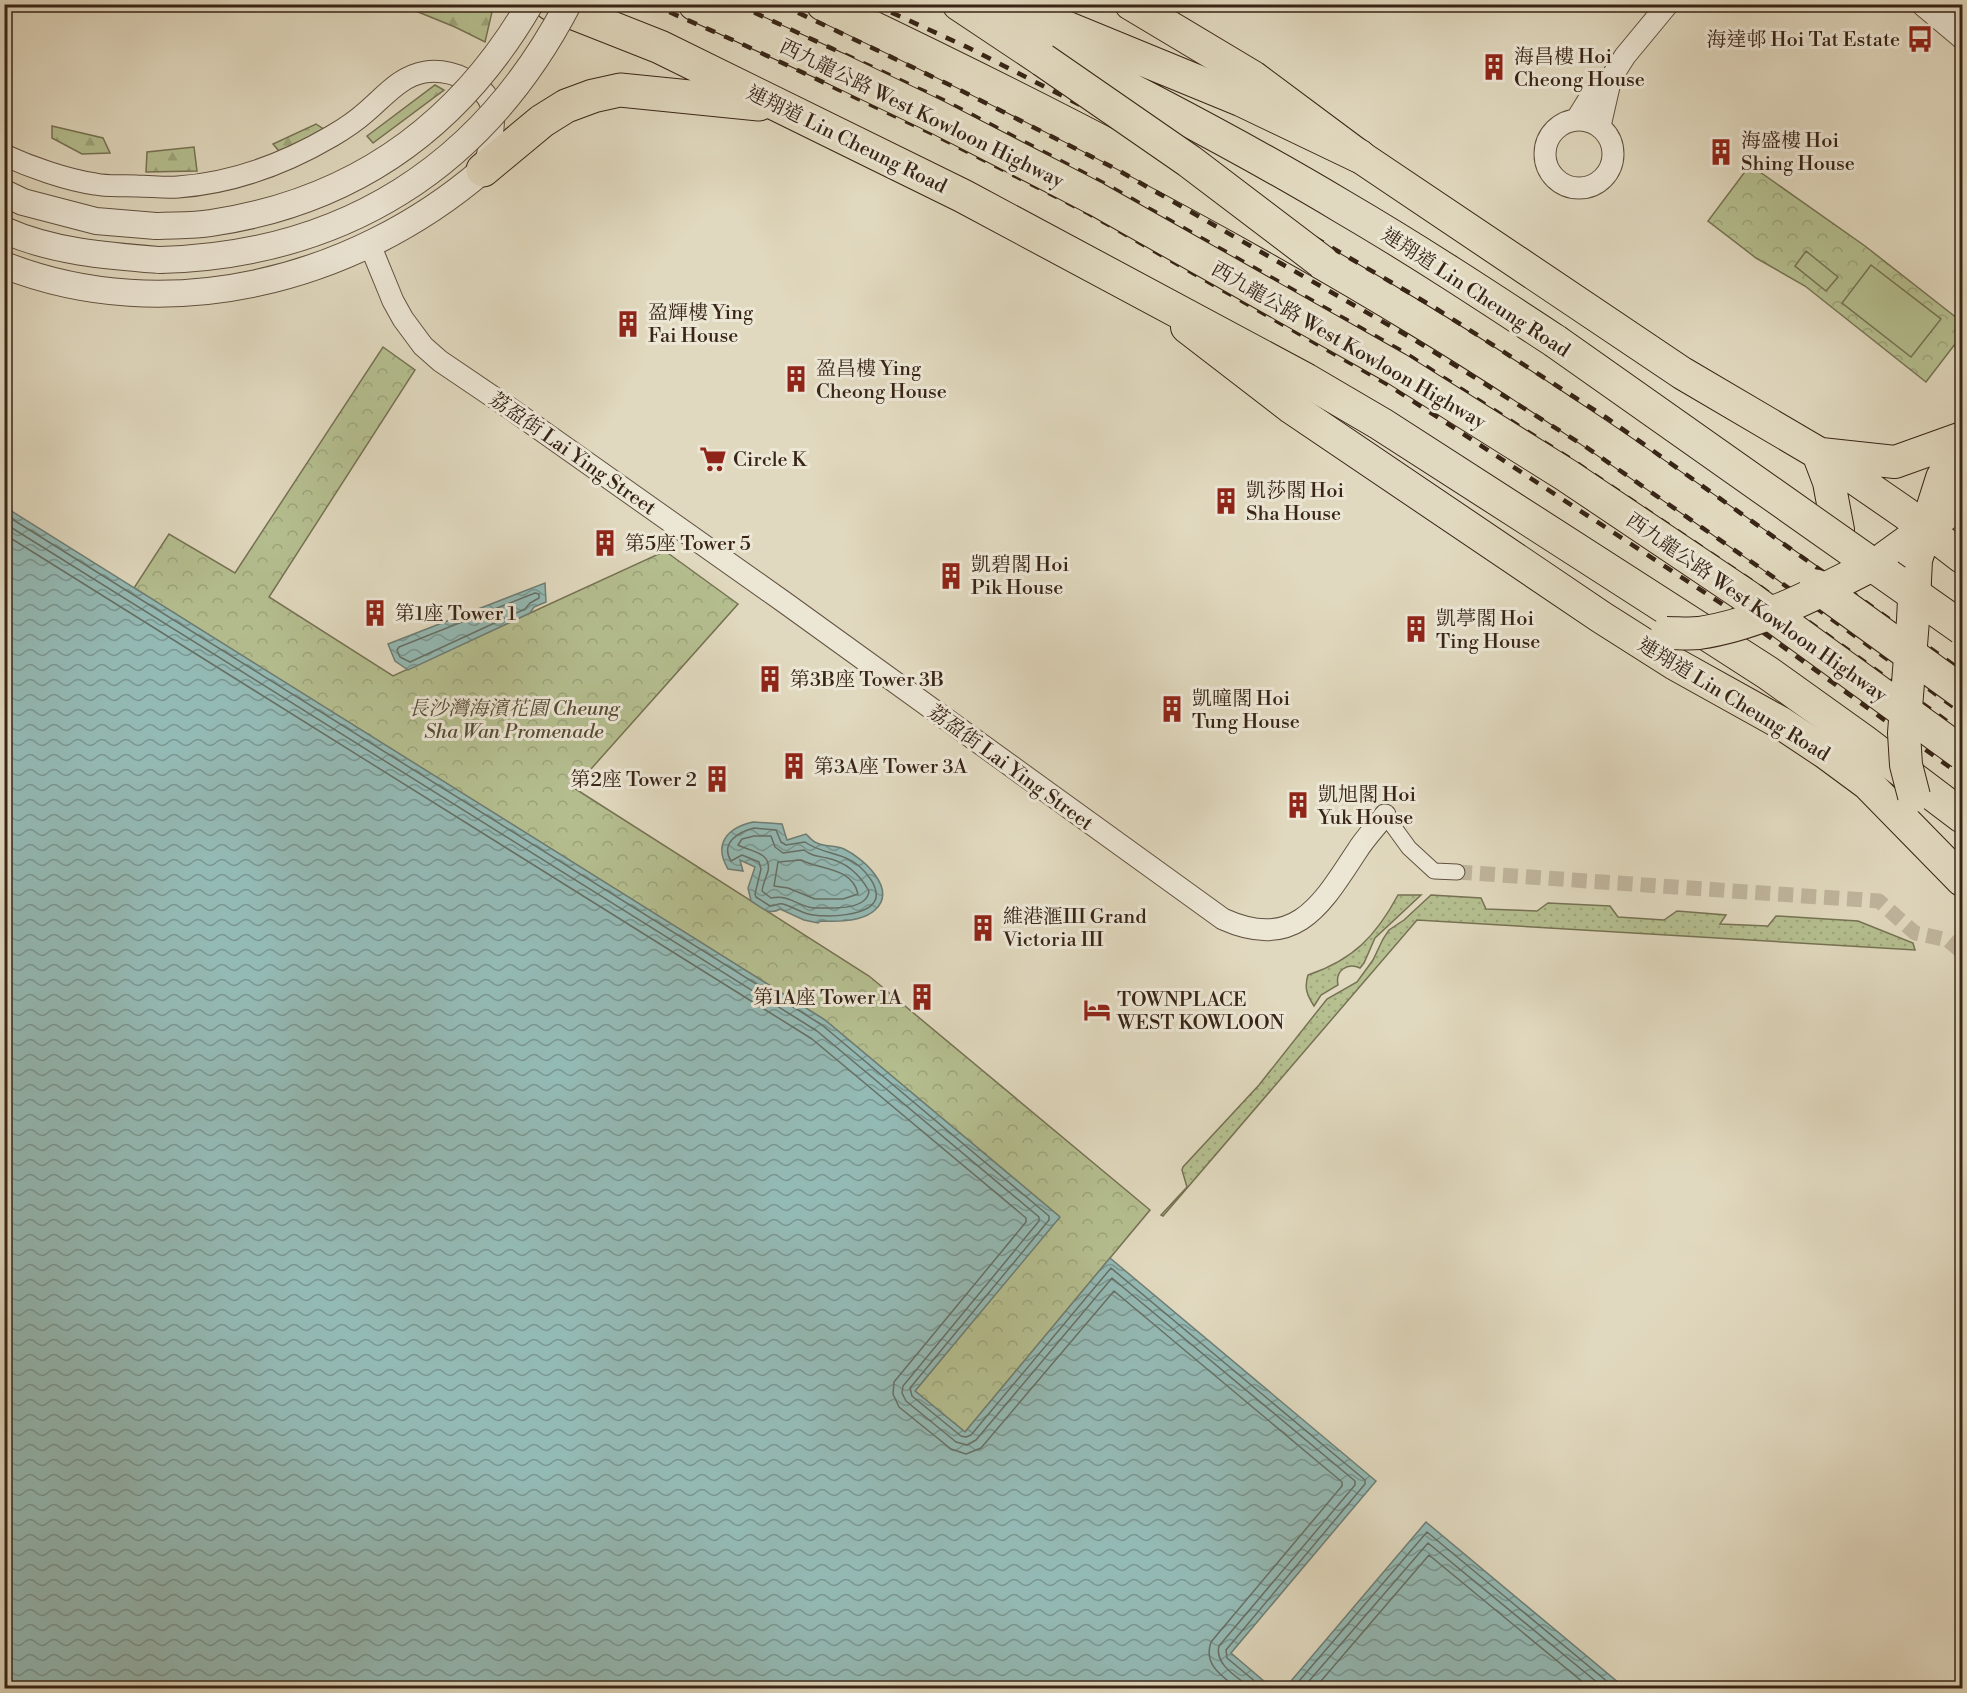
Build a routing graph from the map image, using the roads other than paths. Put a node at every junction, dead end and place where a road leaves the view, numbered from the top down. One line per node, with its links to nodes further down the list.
1 (530, 4): 19 (street, bridge)
2 (551, 4): 13 (highway, 連翔道 Lin Cheung Road)
3 (568, 4): 20 (street, bridge)
4 (694, 4): 37 (highway, 西九龍公路 West Kowloon Highway, bridge)
5 (823, 4): 22 (highway, bridge)
6 (960, 4): 22 (highway, bridge); 34 (highway, 連翔道 Lin Cheung Road, bridge)
7 (1003, 4): 17 (highway)
8 (1131, 4): 17 (main road)
9 (1668, 4): 12 (street)
10 (1925, 4): 11 (street)
11 (1962, 35)
12 (1611, 78): 14 (street); 15 (street)
13 (782, 106): 18 (highway); 24 (highway, 連翔道 Lin Cheung Road)
14 (1576, 120): 15 (street); 15 (street)
15 (1600, 126)
16 (4, 155): 18 (street)
17 (1359, 156): 27 (main road)
18 (483, 170): 21 (street)
19 (4, 193)
20 (4, 230)
21 (370, 245): 23 (street); 38 (street, 荔盈街 Lai Ying Street)
22 (1322, 262): 36 (highway, bridge)
23 (4, 265)
24 (1136, 288): 32 (main road, 連翔道 Lin Cheung Road); 39 (highway, 連翔道 Lin Cheung Road)
25 (1962, 438): 27 (main road)
26 (1962, 443): 29 (main road)
27 (1818, 453): 29 (main road); 31 (main road, bridge)
28 (1962, 502): 29 (main road)
29 (1926, 528): 30 (main road); 31 (main road, bridge); 35 (main road, bridge)
30 (1962, 557)
31 (1830, 586): 32 (main road, bridge)
32 (1601, 617): 41 (main road, 連翔道 Lin Cheung Road)
33 (1962, 622): 35 (main road, bridge)
34 (1962, 628)
35 (1910, 664): 41 (main road, bridge)
36 (1962, 692)
37 (1962, 753)
38 (1385, 815): 40 (street)
39 (1962, 816)
40 (1457, 872)
41 (1962, 878)

